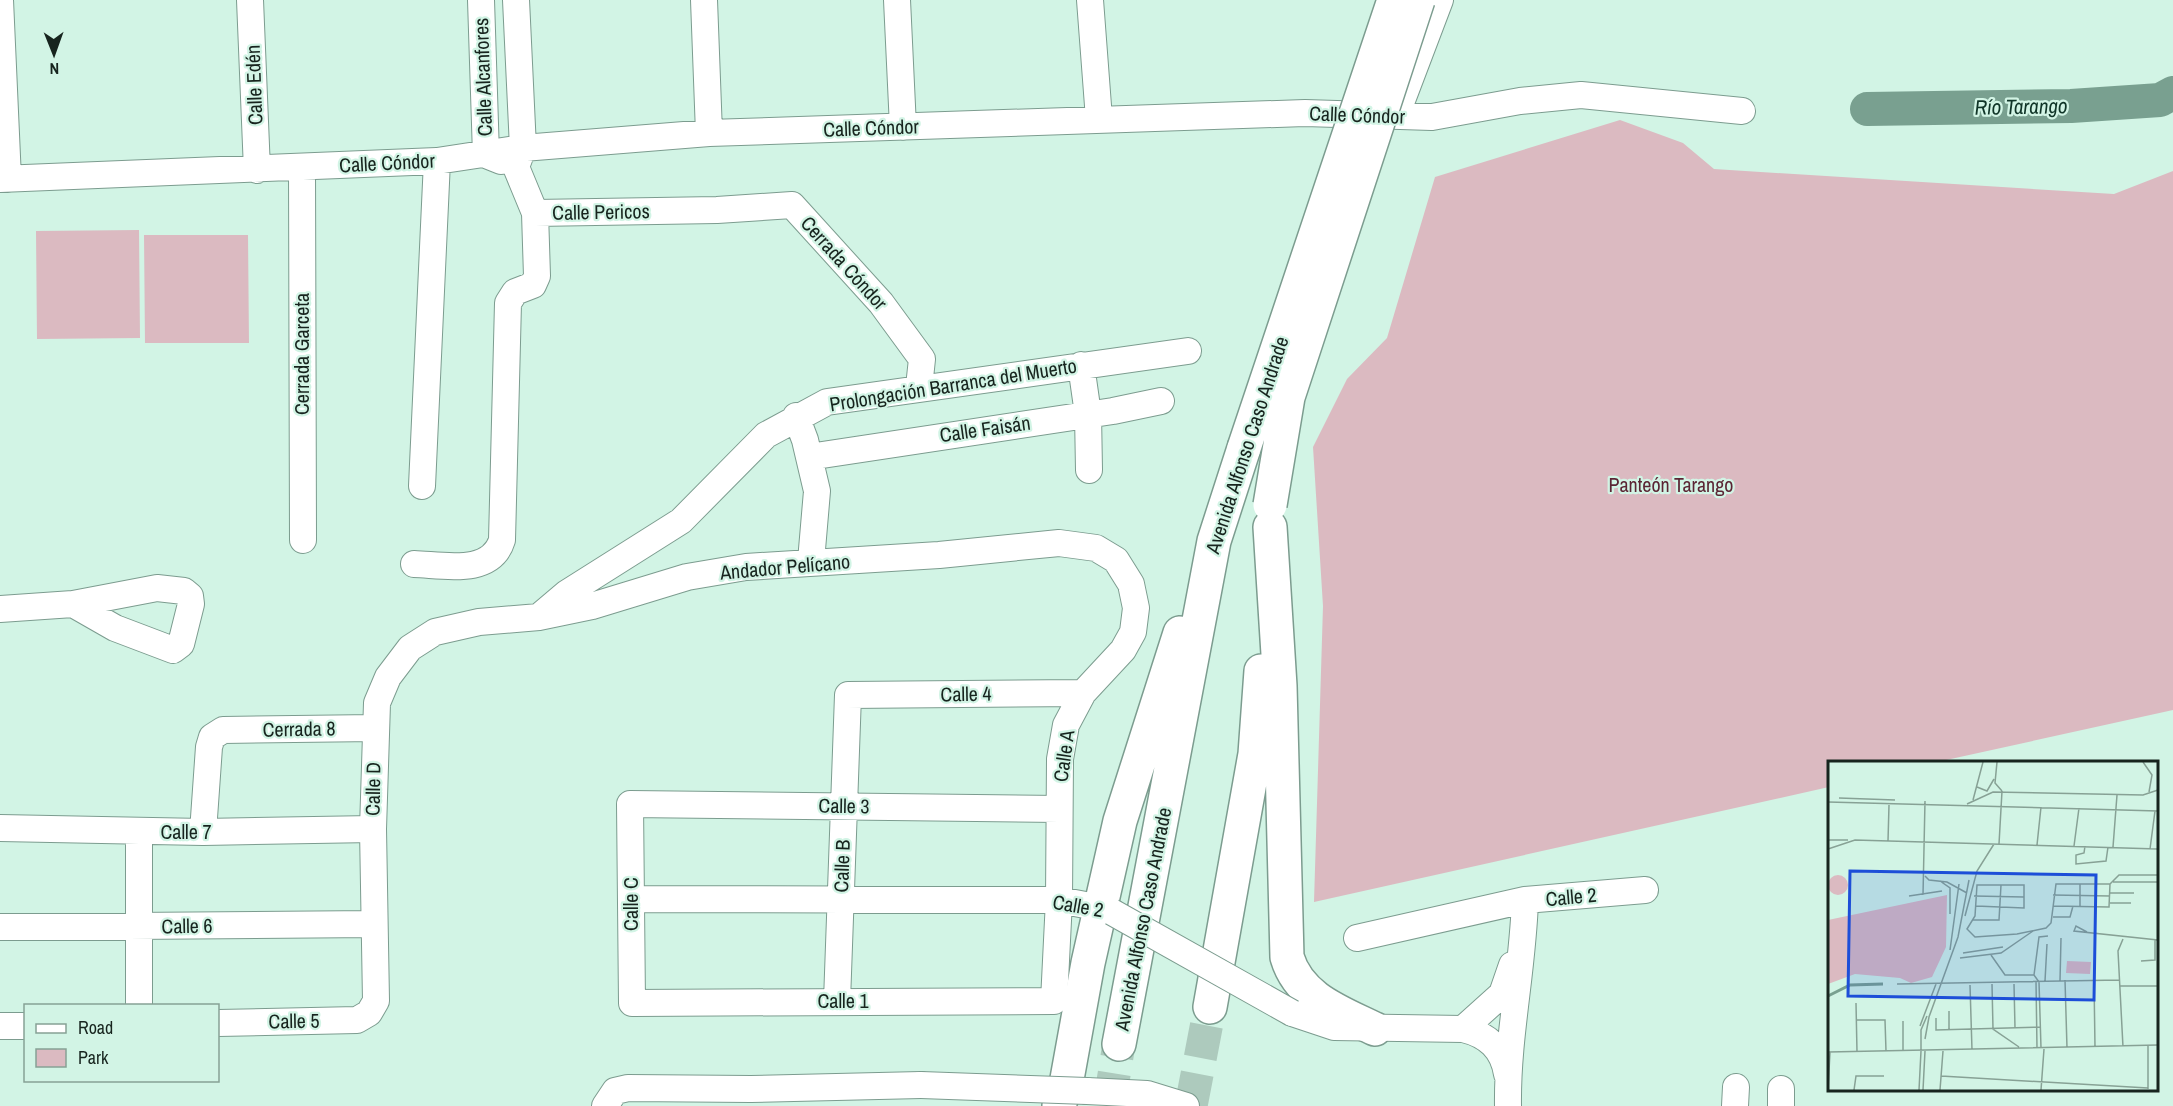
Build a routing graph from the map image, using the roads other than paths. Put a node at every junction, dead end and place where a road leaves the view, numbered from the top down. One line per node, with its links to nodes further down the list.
1 (0, 0): 21 (street)
2 (250, 0): 20 (street, Calle Edén)
3 (481, 0): 16 (street, Calle Alcanfores)
4 (516, 0): 17 (street, Calle Alcanfores)
5 (704, 0): 15 (street)
6 (897, 0): 14 (street)
7 (1090, 0): 13 (street)
8 (1394, 0): 35 (main road, Avenida Alfonso Caso Andrade, bridge)
9 (1418, 0): 33 (main road, Avenida Alfonso Caso Andrade, bridge)
10 (1440, 0): 12 (street)
11 (1742, 111): 12 (street, Calle Cóndor)
12 (1396, 116): 13 (street, Calle Cóndor)
13 (1099, 119): 14 (street, Calle Cóndor)
14 (903, 127): 15 (street, Calle Cóndor)
15 (709, 133): 17 (street, Calle Cóndor)
16 (486, 155): 17 (street, Calle Cóndor); 18 (street, Calle Cóndor)
17 (520, 158): 23 (street, Calle Pericos)
18 (437, 160): 19 (street, Calle Cóndor); 32 (street)
19 (302, 167): 20 (street, Calle Cóndor); 34 (street, Cerrada Garceta)
20 (257, 170): 21 (street, Calle Cóndor)
21 (4, 179)
22 (717, 210): 23 (street, Calle Pericos); 26 (street, Cerrada Cóndor)
23 (534, 213): 38 (street)
24 (1188, 351): 25 (street, Prolongación Barranca del Muerto)
25 (1081, 365): 26 (street, Prolongación Barranca del Muerto); 28 (street)
26 (920, 387): 29 (street, Prolongación Barranca del Muerto)
27 (1161, 401): 28 (street, Calle Faisán)
28 (1088, 414): 30 (street, Calle Faisán); 31 (street)
29 (796, 416): 30 (street); 41 (street, Prolongación Barranca del Muerto)
30 (809, 457): 37 (street)
31 (1089, 470)
32 (422, 486)
33 (1270, 516): 69 (main road, Avenida Alfonso Caso Andrade); 74 (main road)
34 (303, 540)
35 (1214, 541): 58 (main road); 76 (main road, Avenida Alfonso Caso Andrade)
36 (1096, 548): 37 (street, Andador Pelícano); 43 (street, Calle A)
37 (811, 561): 41 (street, Andador Pelícano)
38 (414, 564)
39 (73, 604): 40 (street)
40 (0, 609)
41 (538, 617): 42 (street, Andador Pelícano)
42 (479, 622): 45 (street, Calle D)
43 (1083, 693): 44 (street, Calle 4); 48 (street, Calle A)
44 (848, 695): 47 (street, Calle B)
45 (375, 728): 50 (street, Calle D); 52 (street, Cerrada 8)
46 (630, 804): 47 (street, Calle 3); 54 (street, Calle C)
47 (844, 806): 48 (street, Calle 3); 57 (street, Calle B)
48 (1059, 809): 55 (street, Calle A)
49 (0, 828): 51 (street, Calle 7)
50 (373, 829): 52 (street, Calle 7); 59 (street, Calle D)
51 (139, 832): 52 (street, Calle 7); 61 (street)
52 (203, 832)
53 (1645, 891): 56 (street, Calle 2)
54 (631, 899): 57 (street, Calle 2); 67 (street, Calle C)
55 (1059, 900): 57 (street, Calle 2); 58 (street, Calle 2); 64 (street); 66 (street, Calle A)
56 (1525, 900): 62 (street); 63 (street, Calle 2)
57 (841, 901): 65 (street, Calle B)
58 (1107, 910): 64 (main road); 74 (street, Calle 2, bridge)
59 (374, 924): 61 (street, Calle 6); 70 (street, Calle D)
60 (0, 927): 61 (street, Calle 6)
61 (139, 927): 68 (street)
62 (1524, 927): 75 (street); 77 (street)
63 (1357, 938)
64 (1088, 963): 78 (main road)
65 (837, 1001): 66 (street, Calle 1); 67 (street, Calle 1)
66 (1054, 1001)
67 (632, 1003)
68 (140, 1004)
69 (1210, 1007)
70 (369, 1013): 71 (street, Calle 5)
71 (219, 1023)
72 (0, 1026): 73 (street)
73 (24, 1026)
74 (1375, 1029): 75 (street, Calle 2)
75 (1463, 1029): 77 (street, Calle 2)
76 (1119, 1044)
77 (1508, 1074): 81 (street)
78 (1073, 1099): 79 (street, bridge); 80 (street)
79 (605, 1106)
80 (1186, 1106)
81 (1508, 1106)

